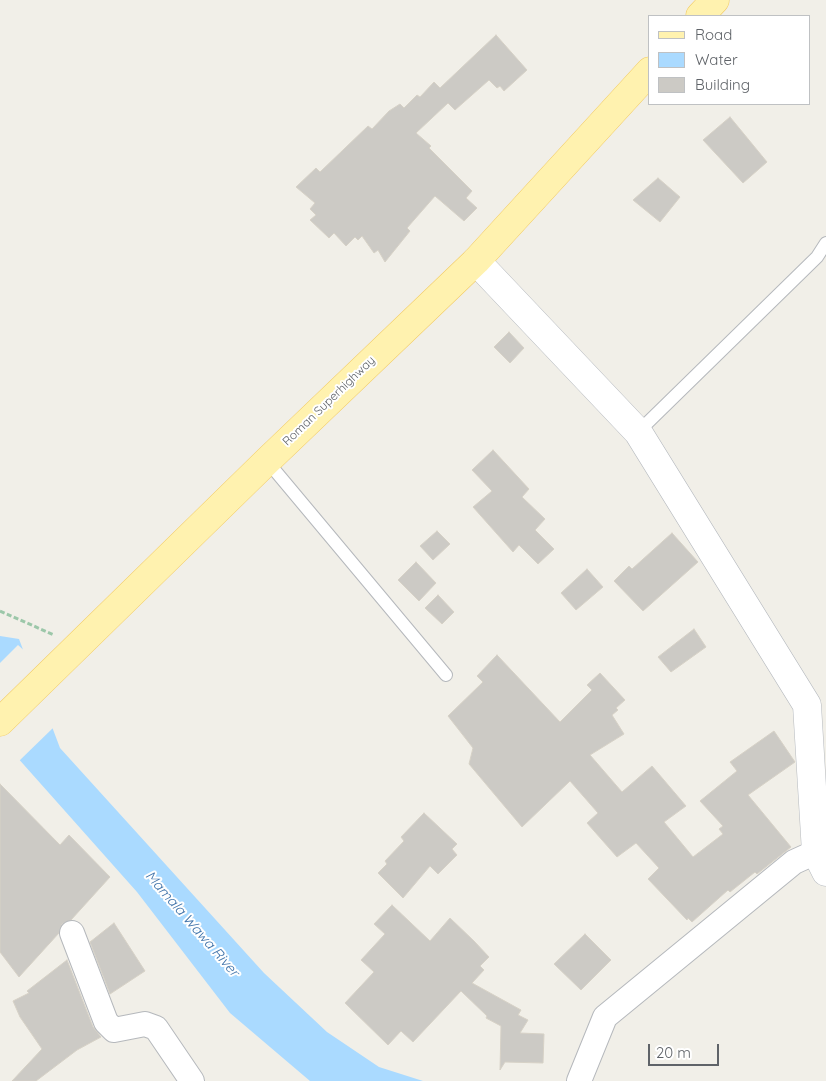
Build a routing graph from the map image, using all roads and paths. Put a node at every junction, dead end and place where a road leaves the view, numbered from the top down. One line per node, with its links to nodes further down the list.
1 (714, 0): 2 (main road)
2 (701, 15)
3 (648, 73): 5 (main road, Roman Superhighway)
4 (826, 243): 6 (lane)
5 (476, 261): 6 (street); 7 (main road, Roman Superhighway)
6 (638, 432): 12 (street)
7 (267, 460): 9 (main road, Roman Superhighway); 10 (lane)
8 (0, 611): 9 (path)
9 (78, 645): 11 (main road, Roman Superhighway)
10 (446, 675)
11 (0, 722)
12 (821, 862): 14 (street)
13 (72, 933): 15 (street)
14 (580, 1078)
15 (192, 1081)

